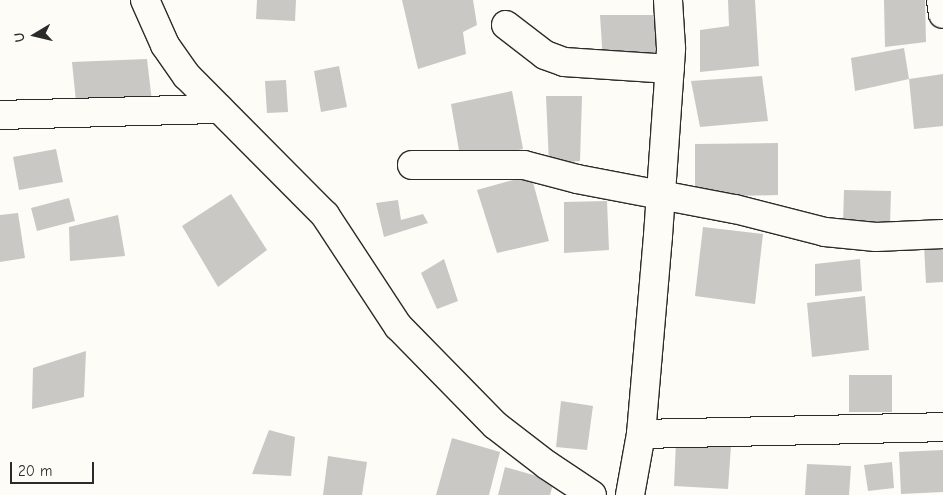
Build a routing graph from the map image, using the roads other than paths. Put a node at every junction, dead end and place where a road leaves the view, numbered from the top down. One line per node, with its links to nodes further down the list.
1 (145, 0): 7 (street)
2 (668, 0): 6 (street)
3 (941, 0): 4 (street)
4 (943, 14)
5 (506, 25): 6 (street)
6 (670, 70): 10 (street)
7 (219, 109): 8 (street); 14 (street)
8 (0, 115)
9 (412, 165): 10 (street)
10 (661, 194): 11 (street); 13 (street)
11 (943, 234)
12 (943, 427): 13 (street)
13 (641, 434): 15 (street)
14 (592, 495)
15 (630, 495)

